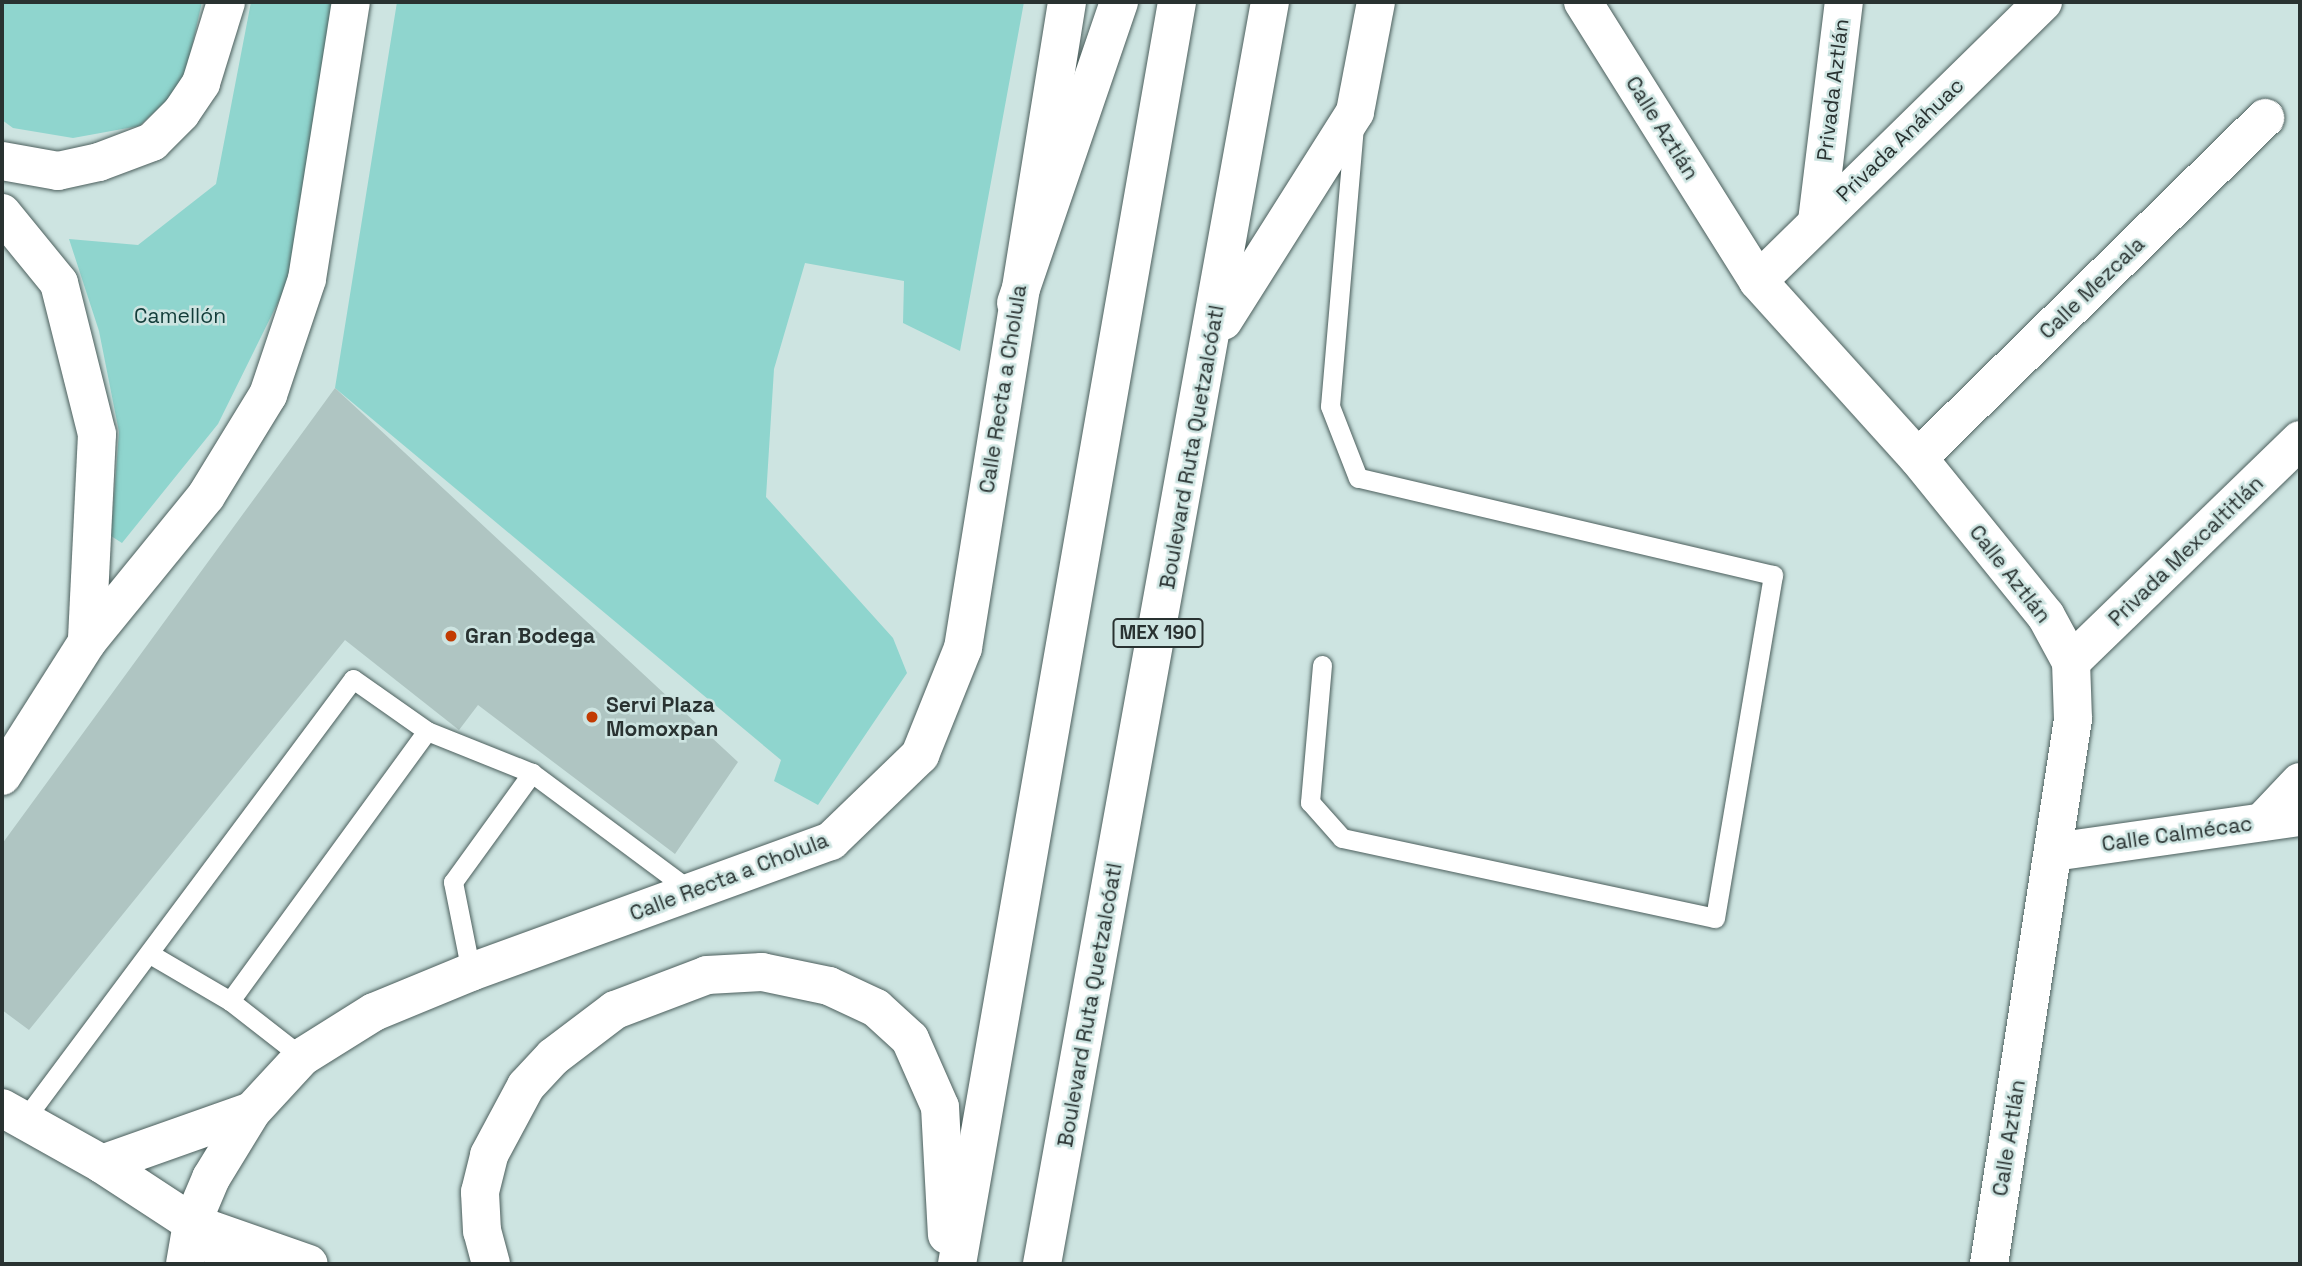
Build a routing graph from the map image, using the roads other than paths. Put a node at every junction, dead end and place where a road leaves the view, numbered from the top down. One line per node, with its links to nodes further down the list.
1 (226, 2): 13 (main road)
2 (351, 2): 21 (main road)
3 (1067, 2): 17 (main road, Calle Recta a Cholula)
4 (1119, 2): 17 (main road)
5 (1177, 2): 45 (main road)
6 (1270, 2): 18 (main road, Boulevard Ruta Quetzalcóatl / MEX 190)
7 (1376, 2): 11 (main road)
8 (1583, 2): 16 (main road, Calle Aztlán)
9 (1844, 2): 15 (main road, Privada Aztlán)
10 (2043, 2): 15 (main road, Privada Anáhuac)
11 (1355, 112): 18 (main road); 23 (lane)
12 (2265, 118): 20 (main road, Calle Mezcala)
13 (2, 161)
14 (2, 213): 21 (main road)
15 (1817, 221): 16 (main road, Privada Anáhuac)
16 (1758, 281): 20 (main road, Calle Aztlán)
17 (1016, 303): 31 (main road, Calle Recta a Cholula)
18 (1213, 337): 46 (main road, Boulevard Ruta Quetzalcóatl / MEX 190)
19 (2300, 440): 22 (main road, Privada Mexcaltitlán)
20 (1918, 458): 22 (main road, Calle Aztlán)
21 (87, 642): 26 (main road)
22 (2071, 662): 30 (main road, Calle Aztlán)
23 (1322, 665)
24 (428, 731): 25 (lane); 32 (lane); 34 (lane)
25 (533, 773): 31 (lane); 33 (lane)
26 (2, 775)
27 (2300, 782): 29 (main road)
28 (2300, 817): 29 (main road, Calle Calmécac)
29 (2262, 822): 30 (main road, Calle Calmécac)
30 (2054, 852): 47 (main road, Calle Aztlán)
31 (692, 892): 33 (main road, Calle Recta a Cholula)
32 (150, 954): 34 (lane); 37 (lane)
33 (471, 972): 35 (main road, Calle Recta a Cholula)
34 (230, 1001): 35 (lane)
35 (302, 1056): 36 (main road, Calle Recta a Cholula)
36 (252, 1111): 38 (main road); 39 (main road, Calle Recta a Cholula)
37 (13, 1114): 38 (main road)
38 (102, 1164): 39 (main road)
39 (192, 1223): 40 (main road, Calle Recta a Cholula); 41 (main road); 42 (main road)
40 (185, 1264)
41 (234, 1264)
42 (309, 1264)
43 (491, 1264): 44 (main road)
44 (947, 1264)
45 (957, 1264)
46 (1042, 1264)
47 (1989, 1264)

